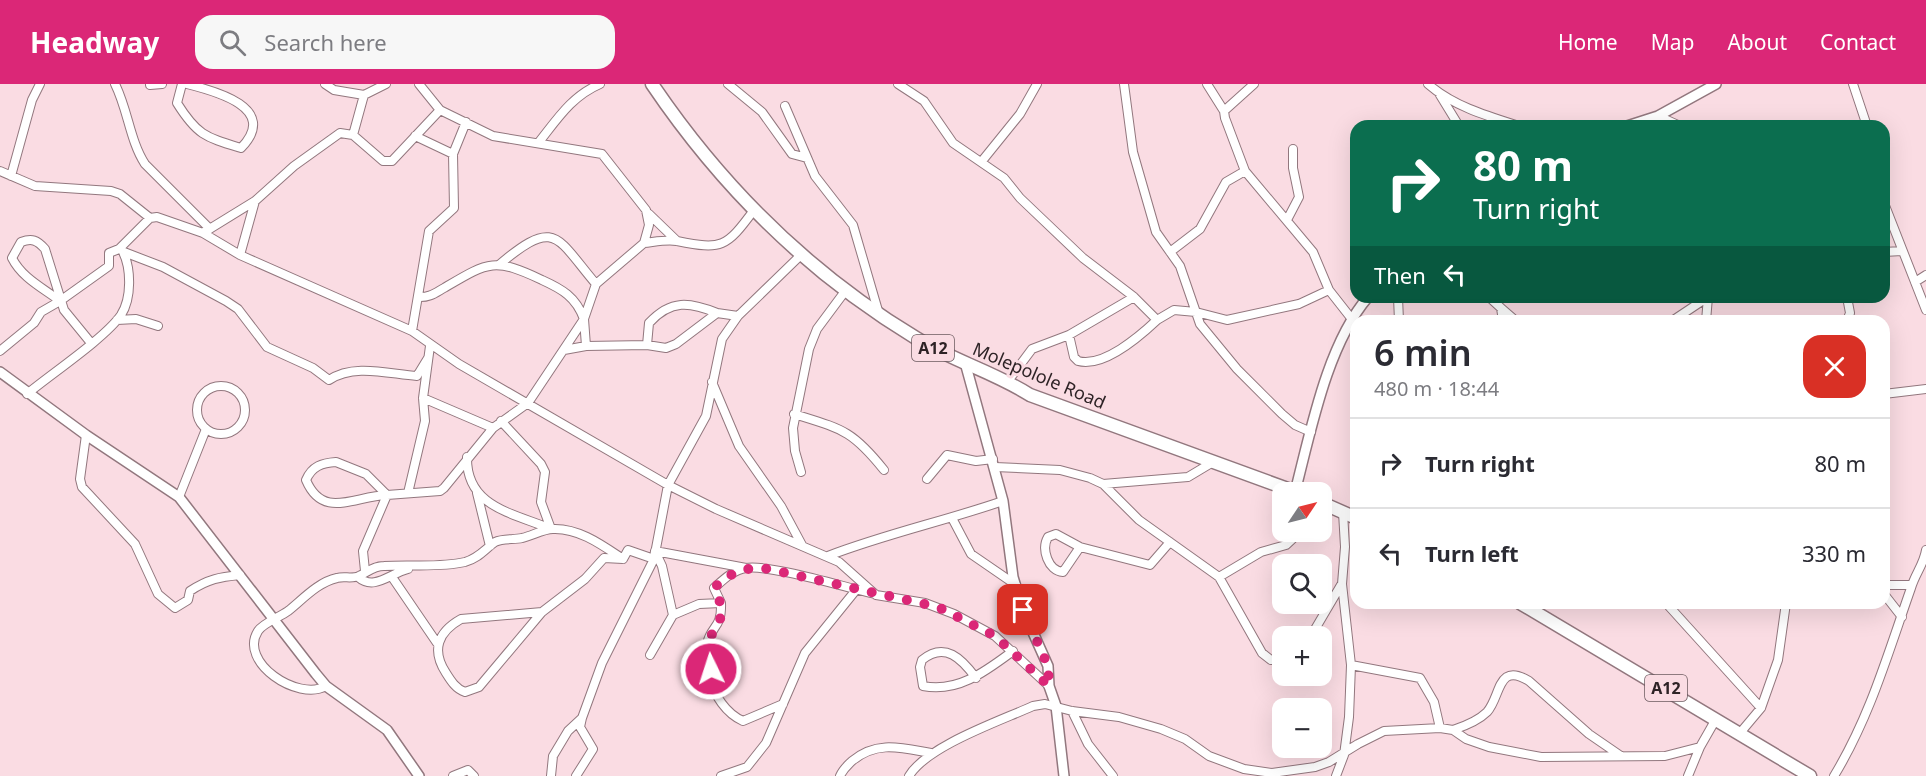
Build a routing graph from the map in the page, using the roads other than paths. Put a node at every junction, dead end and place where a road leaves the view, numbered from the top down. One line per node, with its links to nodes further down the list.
1 (40, 84): 42 (street)
2 (116, 84): 49 (street)
3 (149, 84): 4 (street)
4 (162, 84)
5 (184, 84): 5 (street)
6 (325, 84): 20 (street)
7 (386, 84): 22 (street)
8 (419, 84): 24 (street)
9 (600, 84): 35 (street)
10 (652, 84): 44 (main road, Molepolole Road / A12)
11 (728, 84): 38 (street)
12 (898, 84): 39 (street)
13 (1037, 84): 39 (street)
14 (1124, 84): 54 (street)
15 (1206, 84): 25 (street)
16 (1254, 84): 25 (street)
17 (1428, 84): 21 (street)
18 (1716, 84): 26 (street)
19 (1853, 84): 31 (street)
20 (332, 87): 22 (street)
21 (1439, 94): 27 (street); 28 (street)
22 (364, 95): 33 (street)
23 (784, 106): 38 (street)
24 (440, 110): 32 (street); 34 (street)
25 (1224, 111): 41 (street)
26 (1658, 116): 29 (street); 30 (street)
27 (1455, 120)
28 (1501, 120)
29 (1646, 120)
30 (1667, 120)
31 (1865, 120)
32 (466, 122): 35 (street); 37 (street)
33 (353, 135): 34 (street); 43 (street)
34 (415, 136): 37 (street)
35 (539, 142): 45 (street)
36 (1293, 149): 47 (street)
37 (453, 154): 64 (street)
38 (807, 158): 79 (street)
39 (982, 161): 65 (street)
40 (0, 171): 42 (street)
41 (1245, 171): 47 (street); 54 (street)
42 (11, 176): 46 (street)
43 (255, 201): 49 (street); 57 (street)
44 (754, 210): 50 (street); 56 (main road, Molepolole Road / A12)
45 (649, 214): 50 (street); 51 (street)
46 (150, 218): 49 (street); 52 (street)
47 (1287, 220): 63 (street)
48 (1890, 221): 53 (street)
49 (206, 231): 57 (street)
50 (677, 241): 51 (street)
51 (644, 243): 61 (street)
52 (121, 251): 66 (street); 82 (street); 94 (street)
53 (1902, 251): 55 (street); 60 (street)
54 (1170, 252): 72 (street)
55 (1890, 252)
56 (802, 254): 62 (main road, Molepolole Road / A12); 78 (street)
57 (240, 255): 86 (street)
58 (500, 264): 61 (street); 64 (street); 81 (street)
59 (1926, 275): 60 (street)
60 (1915, 282): 71 (street)
61 (596, 284): 81 (street)
62 (846, 290): 79 (main road, Molepolole Road / A12); 104 (street)
63 (1329, 290): 72 (street); 80 (street)
64 (418, 297): 86 (street)
65 (1134, 297): 83 (street); 87 (street)
66 (60, 301): 66 (street); 88 (street); 93 (street)
67 (1363, 303): 74 (street)
68 (1496, 303): 70 (street)
69 (1699, 303): 77 (street)
70 (1501, 308): 75 (street); 76 (street)
71 (1926, 310)
72 (1196, 312): 83 (street); 108 (street)
73 (717, 313): 78 (street); 89 (street); 89 (street)
74 (1353, 315)
75 (1502, 315)
76 (1509, 315)
77 (1681, 315)
78 (738, 316): 97 (street)
79 (880, 316): 95 (main road, Molepolole Road / A12)
80 (1350, 317)
81 (584, 319): 91 (street); 92 (street)
82 (117, 320): 85 (street); 88 (street)
83 (1157, 320): 87 (street)
84 (1350, 320): 108 (street)
85 (158, 326)
86 (412, 331): 90 (street)
87 (1069, 335): 98 (street)
88 (91, 343): 100 (street)
89 (647, 345): 91 (street)
90 (430, 346): 94 (street); 103 (street)
91 (586, 346): 92 (street)
92 (564, 350): 103 (street)
93 (0, 351)
94 (428, 358): 102 (street)
95 (966, 366): 98 (main road, Molepolole Road / A12); 112 (street)
96 (0, 372): 100 (street)
97 (712, 381): 119 (street); 132 (street)
98 (1008, 381): 111 (main road, Molepolole Road / A12)
99 (1926, 389): 101 (street)
100 (27, 393): 109 (street)
101 (1890, 393)
102 (423, 398): 106 (street); 120 (street)
103 (528, 403): 105 (street); 119 (street)
104 (794, 414): 113 (street); 114 (street)
105 (501, 421): 106 (street); 129 (street)
106 (493, 428): 110 (street)
107 (206, 429): 107 (street); 123 (street)
108 (1311, 432): 116 (street)
109 (86, 435): 123 (street); 143 (street)
110 (467, 457): 120 (street); 121 (street)
111 (1214, 462): 117 (main road, Molepolole Road / A12); 118 (street)
112 (994, 463): 115 (street); 118 (street); 124 (street)
113 (884, 470)
114 (801, 472)
115 (927, 479)
116 (1298, 482)
117 (1272, 483)
118 (1103, 484): 130 (street)
119 (668, 485): 132 (street); 136 (street)
120 (408, 493): 122 (street)
121 (477, 493): 129 (street); 133 (street)
122 (387, 495): 122 (street); 142 (street)
123 (179, 497): 143 (street)
124 (1003, 501): 128 (street); 148 (street)
125 (1332, 507): 126 (main road)
126 (1343, 512): 127 (main road); 147 (street)
127 (1350, 515)
128 (952, 518): 137 (street); 148 (street)
129 (551, 529): 133 (street); 138 (street)
130 (1170, 542): 134 (street); 146 (street)
131 (1289, 542): 146 (street)
132 (802, 545): 137 (street)
133 (490, 546): 140 (street)
134 (1080, 547): 134 (street)
135 (1926, 549): 139 (street)
136 (655, 555): 138 (street); 141 (street); 159 (street); 175 (street)
137 (828, 556): 152 (street)
138 (623, 559): 158 (street)
139 (1925, 560): 150 (street)
140 (421, 566): 142 (street); 145 (street)
141 (747, 568): 151 (street); 154 (street)
142 (365, 571): 144 (street)
143 (240, 575): 161 (street)
144 (358, 577): 145 (street); 161 (street)
145 (392, 577): 163 (street)
146 (1219, 577): 166 (street)
147 (1342, 584): 162 (street); 167 (street)
148 (1016, 585): 170 (street)
149 (1890, 585): 150 (street)
150 (1911, 585): 160 (street)
151 (856, 590): 152 (street); 171 (street)
152 (876, 595): 164 (street)
153 (1890, 602): 160 (street)
154 (721, 603): 159 (street); 171 (street)
155 (1530, 609): 176 (main road, A12)
156 (1671, 609): 173 (street)
157 (1785, 609): 173 (street)
158 (542, 612): 163 (street); 163 (street)
159 (673, 615): 165 (street)
160 (1902, 617): 198 (street)
161 (276, 620): 169 (street); 169 (street)
162 (1317, 626)
163 (437, 644)
164 (1012, 651): 168 (street); 170 (street)
165 (650, 655)
166 (1272, 660)
167 (1351, 665): 177 (street); 182 (street)
168 (976, 678): 168 (street)
169 (326, 686): 185 (street)
170 (1049, 686): 172 (street)
171 (783, 704): 184 (street)
172 (1056, 706): 174 (street); 181 (street); 193 (street)
173 (1761, 708): 179 (street)
174 (1072, 711): 182 (street); 194 (street)
175 (582, 718): 188 (street); 189 (street)
176 (1716, 719): 179 (main road, A12); 180 (street)
177 (1440, 728): 178 (street); 182 (street)
178 (1453, 730): 183 (street); 183 (street)
179 (1740, 733): 197 (main road, A12)
180 (1700, 747): 183 (street); 196 (street)
181 (931, 753): 191 (street); 192 (street)
182 (1344, 755): 195 (street)
183 (1622, 756)
184 (746, 772): 190 (street)
185 (419, 776)
186 (453, 776): 187 (street)
187 (474, 776)
188 (551, 776)
189 (576, 776)
190 (721, 776)
191 (840, 776)
192 (909, 776)
193 (1064, 776)
194 (1113, 776)
195 (1336, 776)
196 (1688, 776)
197 (1810, 776)
198 (1834, 776)

